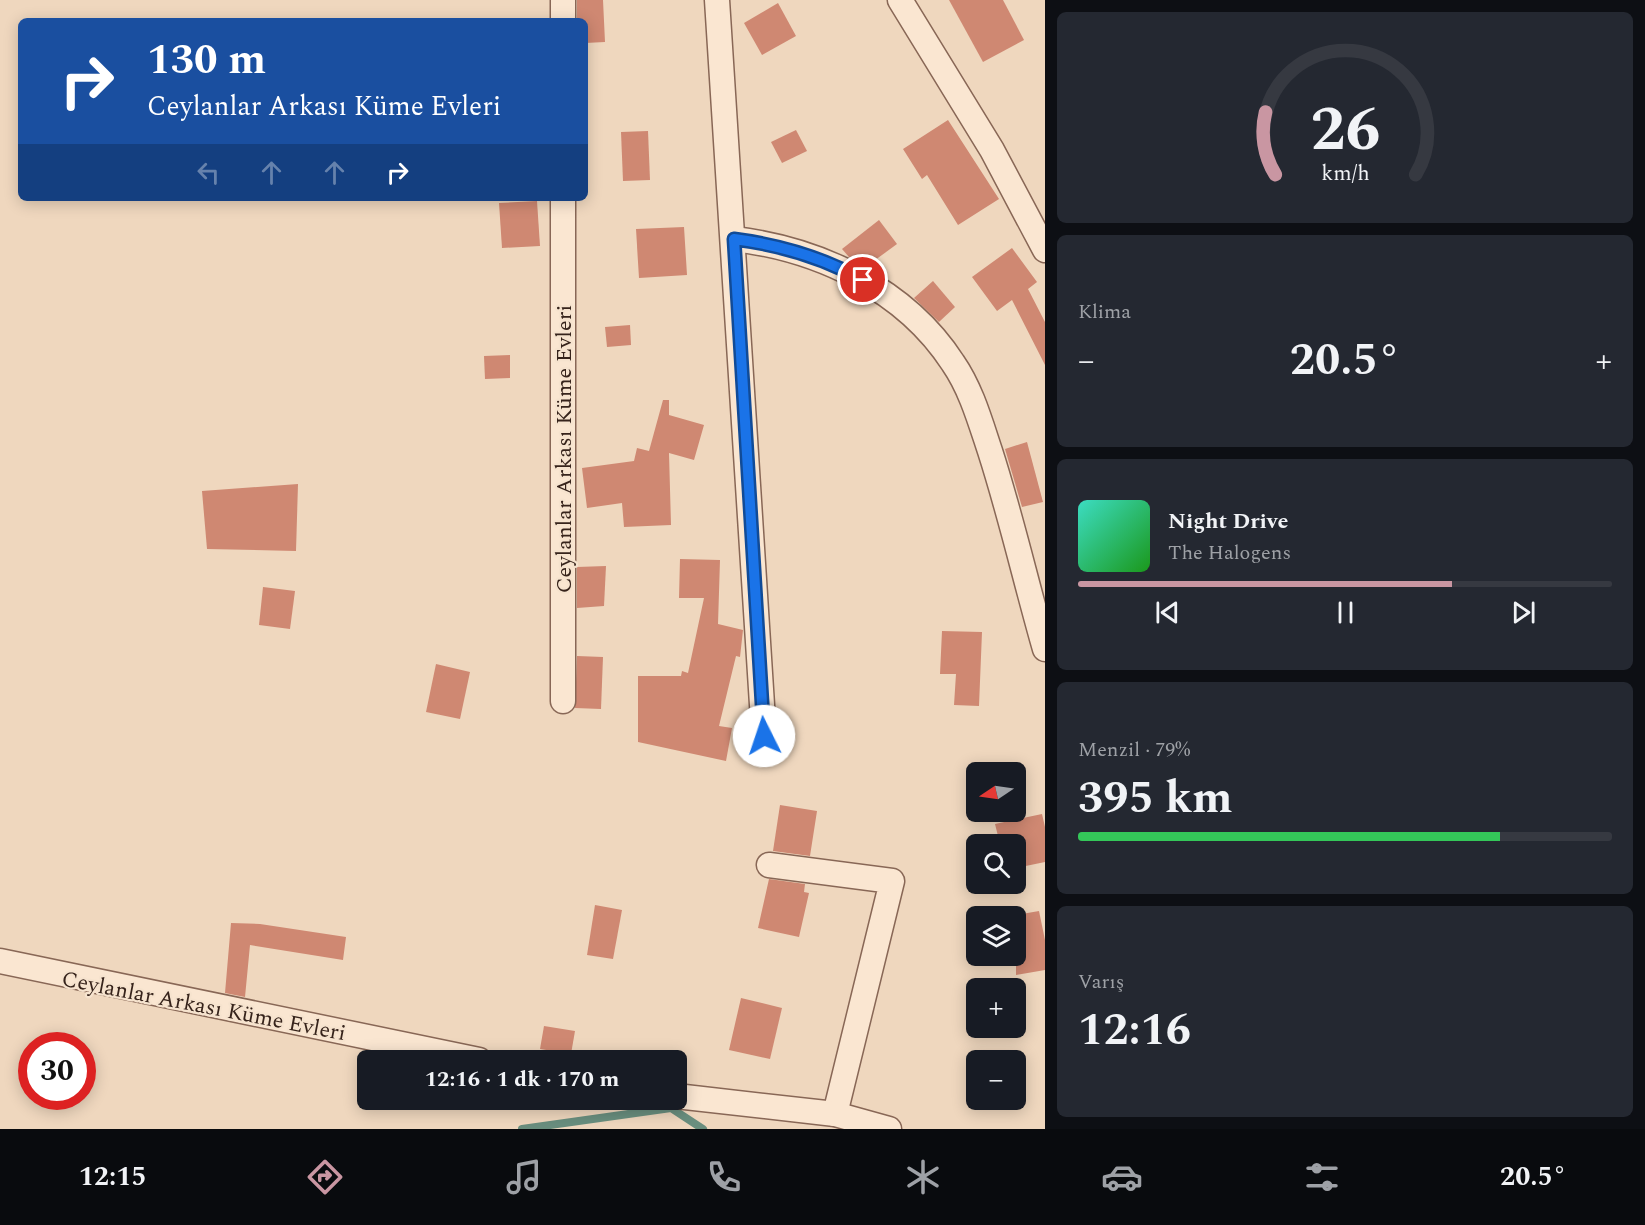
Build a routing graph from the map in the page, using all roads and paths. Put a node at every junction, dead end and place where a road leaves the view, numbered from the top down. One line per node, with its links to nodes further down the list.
1 (563, 0): 4 (street)
2 (717, 0): 6 (street)
3 (900, 0): 7 (street)
4 (563, 18)
5 (563, 201): 9 (street, Ceylanlar Arkası Küme Evleri)
6 (734, 239): 8 (street); 10 (street)
7 (1045, 250)
8 (1045, 649)
9 (563, 701)
10 (764, 736)
11 (769, 866): 15 (street)
12 (0, 961): 13 (street, Ceylanlar Arkası Küme Evleri)
13 (431, 1050)
14 (687, 1097): 15 (street)
15 (835, 1114): 16 (street)
16 (889, 1129)

